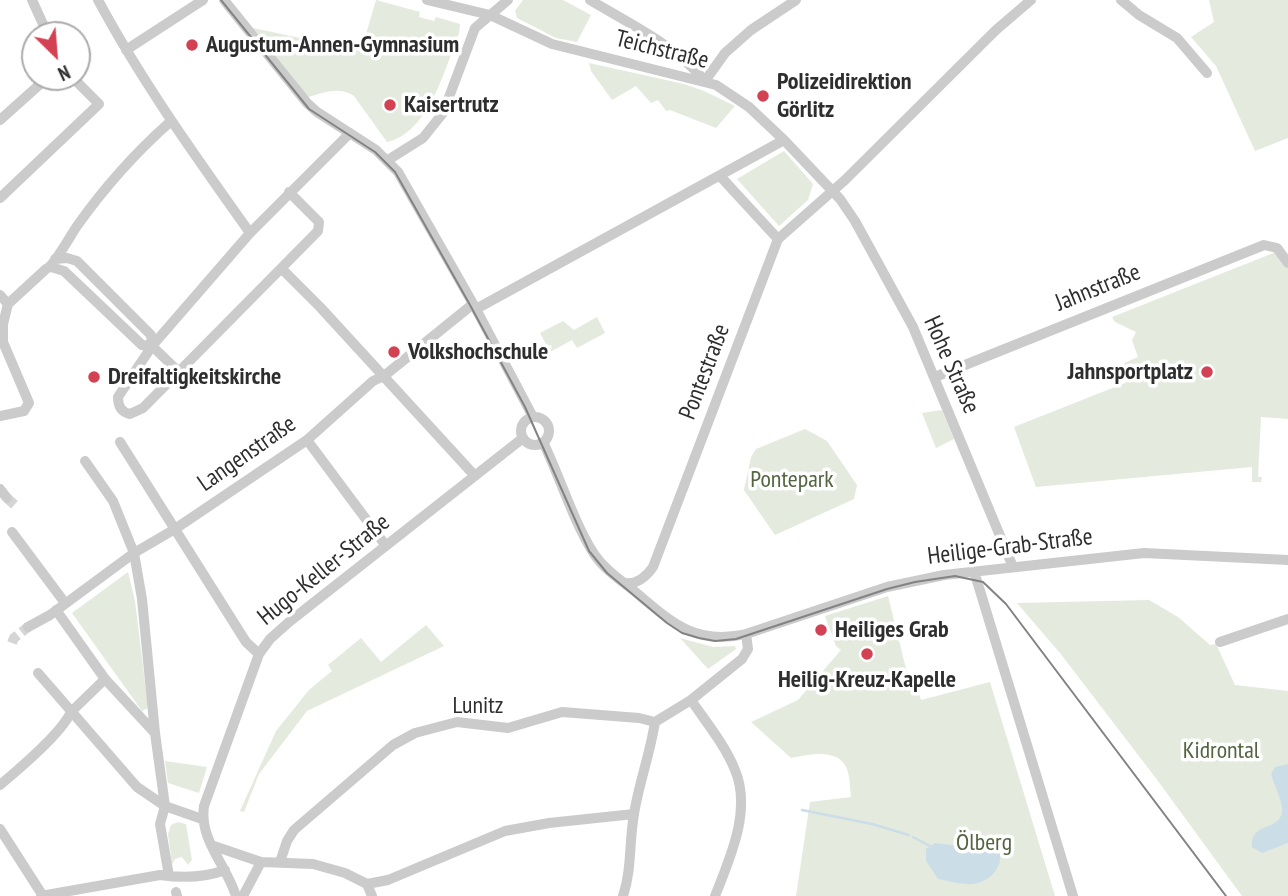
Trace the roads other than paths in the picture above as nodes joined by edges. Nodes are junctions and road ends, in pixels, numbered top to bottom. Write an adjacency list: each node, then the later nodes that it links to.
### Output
1 (32, 0): 12 (street)
2 (99, 0): 13 (street)
3 (203, 0): 13 (street)
4 (224, 0): 20 (street)
5 (427, 0): 11 (street, Teichstraße)
6 (508, 0): 11 (street)
7 (590, 0): 15 (street)
8 (796, 0): 15 (street)
9 (1031, 0): 24 (street, Pontestraße)
10 (1121, 0): 14 (street)
11 (490, 15): 15 (street, Teichstraße); 22 (street)
12 (42, 21)
13 (126, 50): 19 (street)
14 (1207, 73)
15 (705, 81): 21 (street, Teichstraße)
16 (32, 91): 18 (street)
17 (86, 91): 26 (street)
18 (0, 120)
19 (170, 122): 27 (street); 29 (street)
20 (350, 133): 22 (street); 25 (street)
21 (784, 140): 23 (street, Langenstraße); 24 (street, Teichstraße)
22 (388, 160): 34 (street)
23 (720, 176): 28 (street); 34 (street, Langenstraße)
24 (833, 190): 28 (street, Pontestraße); 38 (street, Hohe Straße)
25 (289, 192): 27 (street); 31 (street)
26 (0, 198)
27 (250, 233): 35 (street)
28 (778, 239): 56 (street, Pontestraße)
29 (53, 263): 33 (street); 35 (street); 35 (street)
30 (1288, 263): 38 (street, Jahnstraße)
31 (282, 270): 36 (street); 37 (street)
32 (0, 295): 33 (street)
33 (8, 304): 39 (street)
34 (475, 306): 37 (street, Langenstraße); 40 (street)
35 (152, 346): 36 (street); 36 (street)
36 (180, 373)
37 (384, 376): 42 (street, Langenstraße); 46 (street)
38 (935, 377): 54 (street, Hohe Straße)
39 (0, 416)
40 (533, 417): 41 (street); 43 (street)
41 (523, 438): 43 (street); 46 (street, Hugo-Keller-Straße)
42 (307, 440): 49 (street, Langenstraße); 51 (street)
43 (543, 442): 56 (street, Heilige-Grab-Straße)
44 (120, 443): 49 (street)
45 (85, 461): 52 (street)
46 (475, 476): 51 (street, Hugo-Keller-Straße)
47 (0, 489): 48 (street)
48 (7, 498)
49 (175, 529): 52 (street, Langenstraße); 62 (street)
50 (12, 532): 57 (street)
51 (386, 546): 62 (street, Hugo-Keller-Straße)
52 (134, 553): 57 (street, Langenstraße); 68 (street)
53 (1288, 560): 54 (street, Heilige-Grab-Straße)
54 (1013, 567): 55 (street, Heilige-Grab-Straße)
55 (974, 571): 60 (street, Heilige-Grab-Straße); 86 (street)
56 (624, 583): 60 (street, Heilige-Grab-Straße)
57 (60, 606): 59 (street, Langenstraße); 64 (street)
58 (1288, 619): 61 (street)
59 (31, 628)
60 (746, 634): 65 (street)
61 (1220, 642)
62 (259, 654): 72 (street, Hugo-Keller-Straße)
63 (38, 673): 66 (street)
64 (104, 679): 66 (street); 68 (street)
65 (691, 701): 67 (street); 85 (street)
66 (71, 712): 69 (street); 70 (street)
67 (655, 722): 71 (street); 76 (street, Lunitz)
68 (155, 733): 70 (street)
69 (0, 785)
70 (165, 806): 72 (street); 78 (street)
71 (634, 814): 79 (street); 84 (street)
72 (202, 819): 74 (street)
73 (0, 829): 80 (street)
74 (211, 845): 75 (street); 77 (street)
75 (261, 862): 76 (street); 82 (street)
76 (280, 862): 79 (street)
77 (225, 870): 78 (street); 81 (street)
78 (173, 884): 80 (street)
79 (367, 884): 83 (street)
80 (43, 896)
81 (236, 896)
82 (243, 896)
83 (372, 896)
84 (623, 896)
85 (715, 896)
86 (1073, 896)

